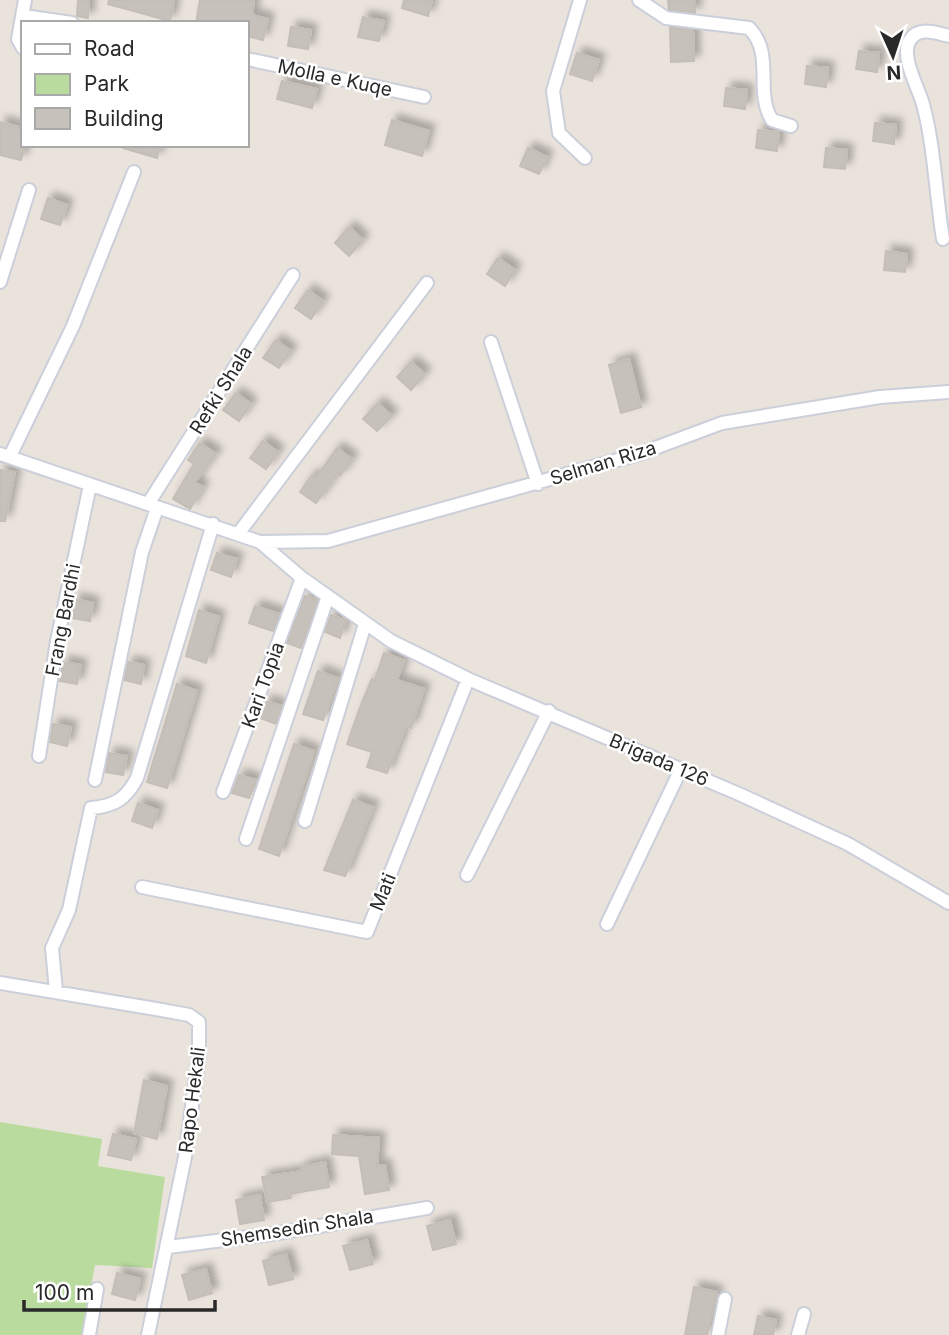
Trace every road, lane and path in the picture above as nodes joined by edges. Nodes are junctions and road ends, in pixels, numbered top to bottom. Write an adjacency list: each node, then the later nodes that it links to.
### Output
1 (25, 0): 4 (street)
2 (580, 0): 13 (street)
3 (639, 0): 12 (street)
4 (24, 16): 5 (street); 6 (street)
5 (23, 21)
6 (58, 21)
7 (21, 28): 9 (street)
8 (949, 36): 16 (street)
9 (21, 44)
10 (248, 59): 11 (street, Molla e Kuqe)
11 (424, 97)
12 (791, 126)
13 (585, 158)
14 (134, 172): 22 (street)
15 (29, 190): 18 (street)
16 (943, 239)
17 (293, 275): 25 (street, Refki Shala)
18 (0, 282)
19 (427, 283): 27 (street)
20 (491, 342): 23 (street)
21 (949, 392): 23 (street, Selman Riza)
22 (5, 455): 24 (street)
23 (538, 484): 28 (street, Selman Riza)
24 (90, 485): 25 (street); 34 (street, Frang Bardhi)
25 (153, 506): 26 (street); 36 (street, Refki Shala)
26 (213, 524): 27 (street); 45 (street)
27 (237, 534): 28 (street)
28 (260, 542): 29 (street, Brigada 126)
29 (302, 578): 30 (street, Brigada 126); 37 (street, Kari Topia)
30 (328, 596): 31 (street, Brigada 126); 39 (street)
31 (365, 624): 32 (street, Brigada 126); 38 (street)
32 (468, 679): 33 (street, Brigada 126); 41 (street, Mati)
33 (549, 711): 35 (street, Brigada 126); 40 (street)
34 (39, 756)
35 (681, 769): 42 (street, Brigada 126); 43 (street)
36 (95, 779)
37 (223, 792)
38 (305, 821)
39 (246, 839)
40 (467, 875)
41 (142, 887)
42 (949, 902)
43 (607, 924)
44 (0, 983): 45 (street, Rapo Hekali)
45 (57, 991): 47 (street, Rapo Hekali)
46 (427, 1208): 47 (street, Shemsedin Shala)
47 (167, 1247): 52 (street, Rapo Hekali)
48 (97, 1289): 51 (street)
49 (725, 1299): 53 (street)
50 (804, 1314): 54 (street)
51 (89, 1335)
52 (148, 1335)
53 (718, 1335)
54 (798, 1335)

